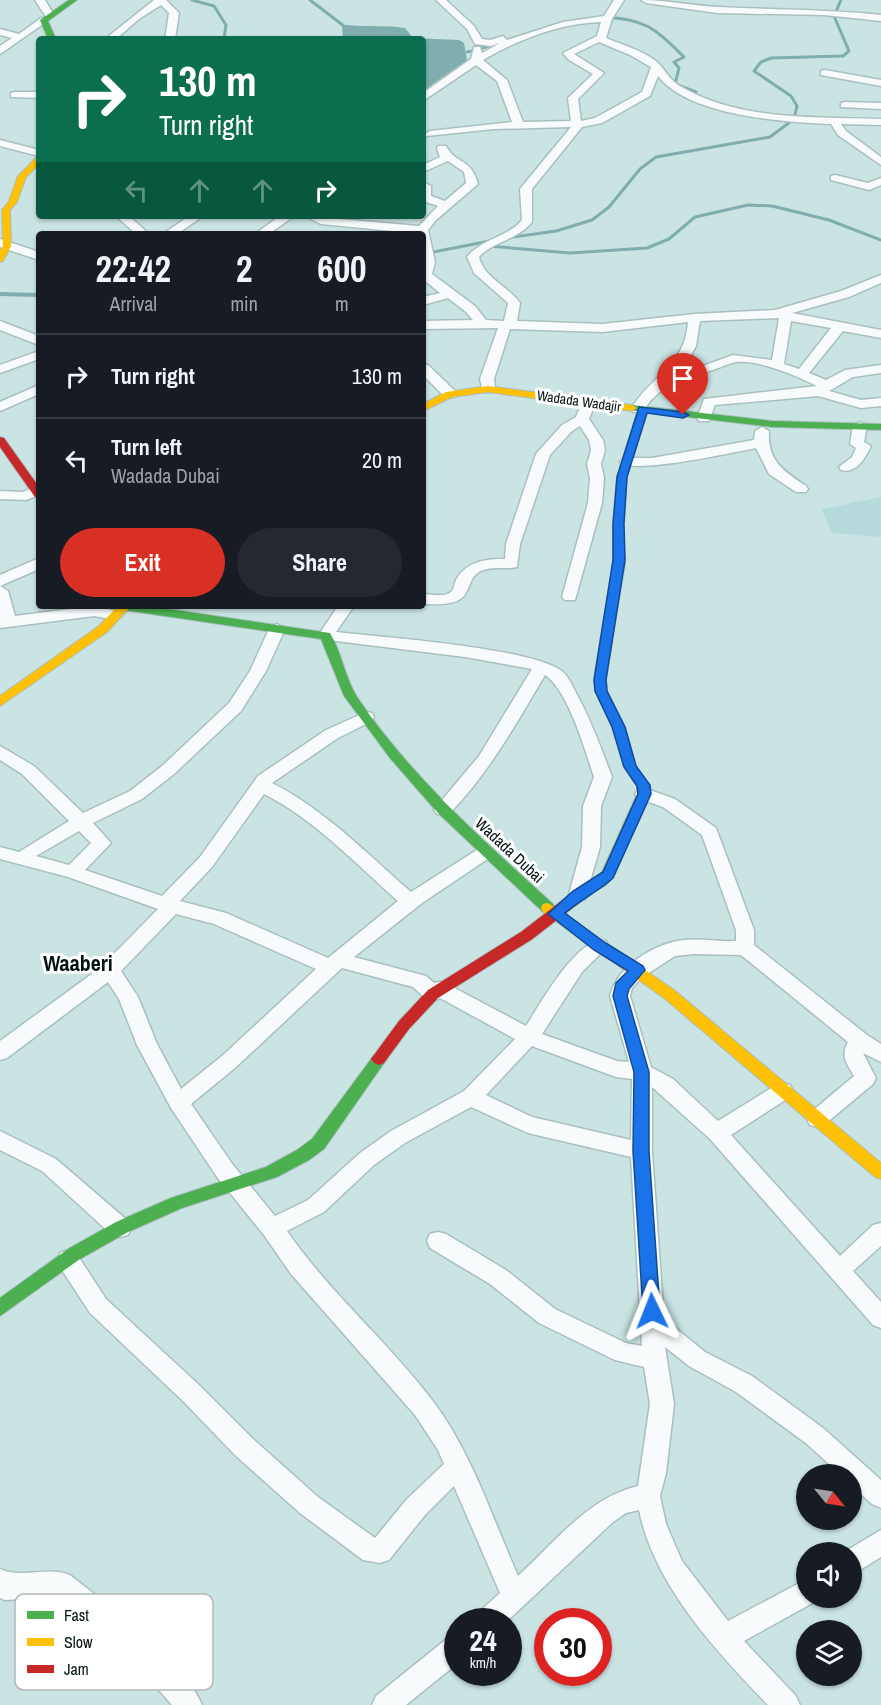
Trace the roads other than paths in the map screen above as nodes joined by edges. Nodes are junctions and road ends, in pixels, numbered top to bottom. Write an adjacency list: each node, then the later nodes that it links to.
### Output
1 (40, 0): 7 (street)
2 (74, 0): 7 (street)
3 (160, 0): 12 (street); 13 (street)
4 (441, 0): 16 (street)
5 (619, 0): 8 (street)
6 (646, 0): 9 (street)
7 (46, 17): 11 (street); 14 (street)
8 (608, 18): 15 (street); 16 (street); 18 (street)
9 (881, 18)
10 (0, 32): 14 (street)
11 (51, 36)
12 (114, 36)
13 (170, 36)
14 (21, 37): 17 (street)
15 (599, 39): 19 (street); 30 (street)
16 (478, 42): 18 (street)
17 (0, 51)
18 (476, 60): 24 (street); 29 (street)
19 (656, 67): 27 (street); 30 (street)
20 (825, 73): 21 (street)
21 (881, 83)
22 (15, 95): 23 (street)
23 (36, 95)
24 (426, 96)
25 (845, 105): 26 (street)
26 (877, 105): 28 (street)
27 (834, 121): 28 (street); 34 (street)
28 (878, 122)
29 (518, 124): 30 (street); 33 (street)
30 (577, 124): 62 (street)
31 (0, 143): 32 (street)
32 (36, 152)
33 (446, 155): 36 (street); 40 (street)
34 (881, 162)
35 (36, 163): 50 (street)
36 (426, 168)
37 (835, 178): 38 (street)
38 (881, 181)
39 (426, 198): 40 (street)
40 (447, 205): 45 (street)
41 (126, 219): 46 (street)
42 (192, 219): 47 (street)
43 (284, 219): 48 (street)
44 (318, 219): 45 (street)
45 (422, 230)
46 (140, 231)
47 (174, 231)
48 (266, 231)
49 (426, 248): 53 (street)
50 (2, 249): 51 (street)
51 (36, 255)
52 (426, 275): 55 (street)
53 (426, 275)
54 (881, 279): 57 (street)
55 (449, 294): 56 (street); 59 (street)
56 (426, 300)
57 (780, 315): 58 (street); 63 (street); 67 (street)
58 (694, 318): 62 (street); 70 (street)
59 (482, 324): 61 (street); 62 (street)
60 (0, 325): 65 (street)
61 (426, 325)
62 (507, 325): 73 (street)
63 (839, 327): 64 (street); 72 (street)
64 (881, 333)
65 (36, 340)
66 (36, 356): 68 (street)
67 (777, 366): 70 (street); 72 (street)
68 (0, 369)
69 (881, 369): 74 (street)
70 (675, 370): 81 (street)
71 (426, 371): 76 (street)
72 (801, 373): 74 (street)
73 (488, 389): 76 (street, Wadada Wadajir); 77 (street, Wadada Wadajir)
74 (822, 389): 78 (street); 82 (street)
75 (36, 390): 80 (street)
76 (450, 394): 79 (street, Wadada Wadajir)
77 (589, 402): 81 (street, Wadada Wadajir); 83 (street)
78 (875, 402): 85 (street)
79 (426, 405)
80 (0, 407)
81 (640, 409): 82 (street, Wadada Wadajir); 88 (street)
82 (704, 418): 84 (street, Wadada Wadajir)
83 (582, 419): 94 (street); 100 (street)
84 (763, 423): 85 (street, Wadada Wadajir); 87 (street)
85 (870, 427): 89 (street)
86 (0, 440): 90 (street)
87 (761, 443): 88 (street); 91 (street)
88 (627, 462): 95 (street)
89 (846, 467)
90 (36, 489)
91 (801, 489)
92 (36, 493): 93 (street)
93 (0, 495)
94 (591, 521): 95 (street); 99 (street)
95 (618, 524): 113 (street)
96 (36, 564): 97 (street)
97 (0, 581)
98 (0, 591): 105 (street)
99 (570, 597)
100 (426, 599)
101 (108, 609): 105 (street)
102 (121, 609): 109 (street)
103 (129, 609): 106 (street)
104 (344, 609): 107 (street)
105 (5, 623)
106 (277, 629): 107 (street); 115 (street)
107 (326, 636): 108 (street); 110 (street, Wadada Dubai)
108 (542, 666): 114 (street); 120 (street)
109 (0, 702)
110 (366, 717): 112 (street); 114 (street, Wadada Dubai)
111 (0, 752): 115 (street)
112 (261, 785): 121 (street); 122 (street)
113 (644, 794): 120 (street); 125 (street)
114 (443, 810): 116 (street, Wadada Dubai)
115 (80, 822): 118 (street); 119 (street)
116 (486, 852): 121 (street); 123 (street, Wadada Dubai)
117 (0, 853): 118 (street)
118 (23, 859): 119 (street)
119 (72, 872): 122 (street)
120 (578, 894): 123 (street)
121 (410, 901): 126 (street)
122 (169, 905): 126 (street); 128 (street)
123 (555, 914): 124 (street, Wadada Dubai); 129 (street)
124 (599, 946): 127 (street, Wadada Dubai); 130 (street)
125 (745, 948): 127 (street); 131 (street)
126 (335, 964): 129 (street); 137 (street)
127 (638, 970): 134 (street); 135 (street, Wadada Dubai)
128 (107, 973): 132 (street); 137 (street)
129 (437, 991): 130 (street); 143 (street)
130 (529, 1037): 134 (street); 136 (street)
131 (860, 1041): 133 (street); 138 (street)
132 (0, 1052)
133 (881, 1054)
134 (642, 1072): 139 (street); 141 (street)
135 (783, 1091): 138 (street, Wadada Dubai); 139 (street)
136 (471, 1097): 141 (street); 145 (street)
137 (178, 1102): 143 (street)
138 (817, 1119): 142 (street, Wadada Dubai)
139 (717, 1133): 149 (street)
140 (0, 1140): 144 (street)
141 (641, 1151): 152 (street)
142 (881, 1172)
143 (238, 1186): 144 (street); 145 (street)
144 (120, 1228): 148 (street)
145 (272, 1228): 154 (street)
146 (881, 1232): 149 (street)
147 (438, 1241): 153 (street)
148 (68, 1260): 150 (street); 154 (street)
149 (839, 1270): 151 (street)
150 (0, 1308)
151 (881, 1318)
152 (653, 1330): 153 (street); 156 (street)
153 (654, 1358): 155 (street)
154 (458, 1468): 161 (street)
155 (648, 1496): 161 (street); 164 (street)
156 (881, 1496)
157 (881, 1542): 158 (street)
158 (862, 1555)
159 (2, 1587): 160 (street)
160 (74, 1594)
161 (514, 1596): 163 (street)
162 (796, 1598): 164 (street)
163 (502, 1608)
164 (726, 1636): 169 (street)
165 (444, 1659): 167 (street)
166 (176, 1690): 168 (street)
167 (397, 1702)
168 (189, 1705)
169 (787, 1705)

